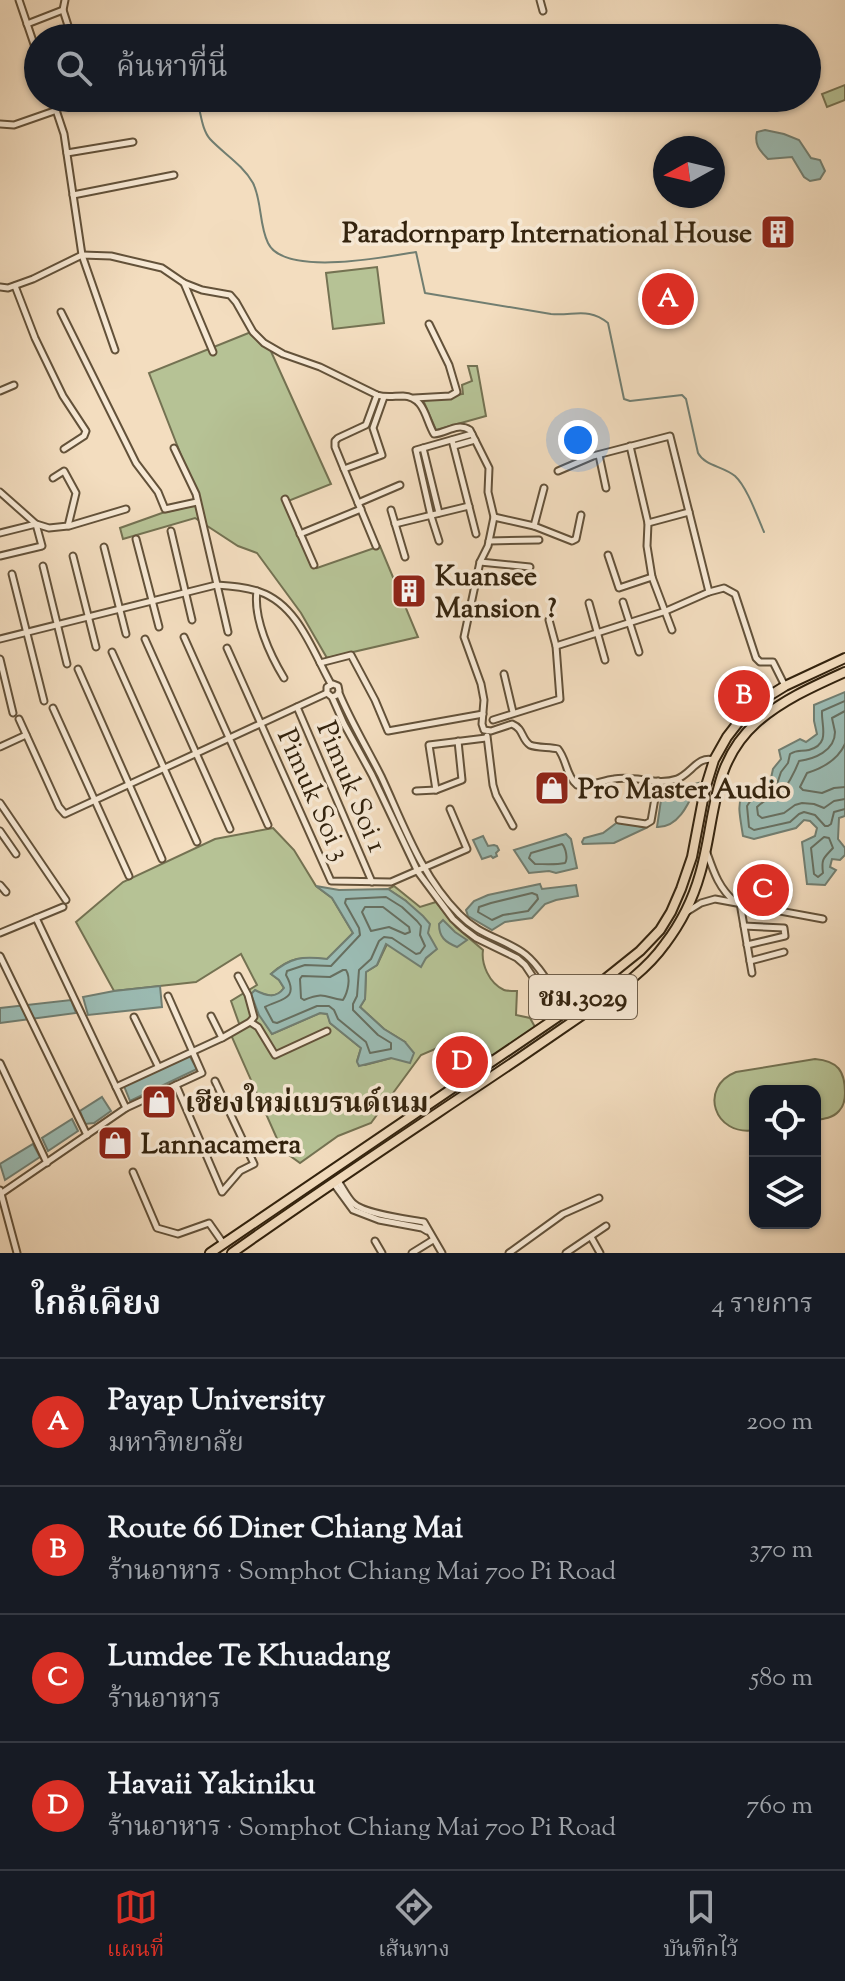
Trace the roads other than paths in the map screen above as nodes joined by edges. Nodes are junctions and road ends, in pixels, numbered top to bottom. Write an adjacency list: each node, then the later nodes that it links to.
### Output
1 (19, 0): 6 (street)
2 (65, 0): 4 (street)
3 (540, 0): 5 (street)
4 (63, 10): 6 (street); 7 (street)
5 (543, 11)
6 (27, 24)
7 (68, 24)
8 (51, 112): 10 (street)
9 (58, 112): 12 (street)
10 (0, 124)
11 (133, 142): 12 (street)
12 (67, 153): 14 (street)
13 (174, 175): 14 (street)
14 (73, 195): 15 (street)
15 (82, 255): 16 (street); 17 (street); 21 (street)
16 (184, 283): 22 (street); 25 (street)
17 (15, 286): 18 (street); 32 (street)
18 (0, 287)
19 (61, 312): 43 (street)
20 (429, 324): 27 (street)
21 (115, 350)
22 (213, 352)
23 (14, 385): 24 (street)
24 (0, 391)
25 (377, 395): 26 (street); 35 (street)
26 (384, 397): 27 (street); 35 (street)
27 (412, 398): 28 (street)
28 (474, 437): 29 (street); 52 (street)
29 (453, 443): 33 (street); 45 (street)
30 (630, 446): 34 (street); 48 (street); 53 (street)
31 (174, 448): 43 (street)
32 (64, 449)
33 (420, 449): 49 (street); 51 (street)
34 (599, 455): 36 (street); 40 (street)
35 (344, 469): 44 (street)
36 (558, 471)
37 (53, 478): 56 (street)
38 (400, 485): 44 (street)
39 (544, 488): 57 (street)
40 (606, 488)
41 (0, 492): 54 (street)
42 (285, 499): 60 (street)
43 (197, 502): 78 (street)
44 (360, 506): 60 (street); 66 (street)
45 (469, 506): 49 (street); 61 (street)
46 (126, 509): 56 (street)
47 (391, 510): 55 (street)
48 (689, 512): 53 (street); 80 (street)
49 (440, 513): 51 (street)
50 (581, 515): 57 (street)
51 (431, 516): 55 (street); 64 (street)
52 (494, 517): 57 (street); 65 (street)
53 (648, 523): 77 (street)
54 (36, 524): 56 (street); 59 (street); 69 (street)
55 (395, 524): 71 (street)
56 (68, 526)
57 (534, 526)
58 (171, 531): 81 (street)
59 (0, 533)
60 (300, 534): 73 (street)
61 (476, 534)
62 (136, 539): 82 (street)
63 (539, 540): 65 (street)
64 (439, 541)
65 (489, 541): 72 (street)
66 (376, 546)
67 (104, 547): 85 (street)
68 (608, 555): 77 (street)
69 (0, 556)
70 (73, 556): 87 (street)
71 (405, 557)
72 (480, 562): 75 (street); 123 (street)
73 (314, 565)
74 (43, 566): 91 (street)
75 (530, 567)
76 (12, 574): 94 (street)
77 (652, 577): 86 (street)
78 (216, 585): 79 (street); 81 (street); 95 (street)
79 (257, 591): 109 (street); 114 (street)
80 (709, 592): 86 (street); 116 (street)
81 (185, 593): 82 (street); 88 (street)
82 (152, 601): 85 (street); 92 (street)
83 (623, 602): 90 (street)
84 (589, 603): 97 (street)
85 (120, 609): 87 (street); 96 (street)
86 (666, 611): 90 (street); 93 (street)
87 (88, 617): 91 (street); 102 (street)
88 (192, 620)
89 (549, 620): 101 (street)
90 (630, 622): 97 (street); 105 (street)
91 (57, 625): 94 (street); 110 (street)
92 (159, 627)
93 (672, 630)
94 (26, 632): 99 (street); 118 (street)
95 (228, 632)
96 (126, 634)
97 (597, 634): 101 (street); 108 (street)
98 (184, 637): 129 (street)
99 (0, 639)
100 (145, 639): 133 (street)
101 (556, 646): 121 (street)
102 (96, 647)
103 (227, 648): 126 (street, Pimuk Soi 3)
104 (112, 652): 136 (street)
105 (639, 652)
106 (845, 658): 116 (main road, ชม.3029)
107 (0, 659): 122 (street)
108 (605, 660)
109 (320, 663): 115 (street); 123 (street)
110 (67, 664)
111 (78, 669): 138 (street)
112 (845, 672): 151 (main road, ชม.3029)
113 (504, 674): 121 (street)
114 (284, 678)
115 (331, 684): 117 (street); 117 (street)
116 (785, 686): 135 (main road, ชม.3029)
117 (333, 694): 119 (street); 132 (street); 134 (street)
118 (44, 701)
119 (297, 707): 126 (street); 156 (street, Pimuk Soi 1)
120 (53, 708): 141 (street)
121 (513, 712): 125 (street)
122 (13, 713)
123 (483, 714): 127 (street)
124 (19, 719): 128 (street)
125 (493, 720)
126 (262, 723): 129 (street); 156 (street, Pimuk Soi 3)
127 (487, 734): 130 (street); 137 (street); 147 (street)
128 (26, 735): 131 (street); 141 (street)
129 (230, 739): 133 (street); 146 (street)
130 (458, 741): 139 (street); 139 (street)
131 (0, 747)
132 (367, 750): 134 (street); 143 (street)
133 (197, 754): 136 (street); 148 (street)
134 (360, 754): 143 (street)
135 (714, 760): 137 (street); 172 (main road, ชม.3029)
136 (165, 769): 138 (street); 150 (street)
137 (658, 781): 145 (street)
138 (130, 784): 141 (street); 153 (street)
139 (436, 790): 140 (street)
140 (416, 791)
141 (95, 800): 155 (street)
142 (0, 803): 161 (street)
143 (392, 809): 154 (street)
144 (450, 809): 154 (street)
145 (619, 820)
146 (268, 825)
147 (513, 826)
148 (230, 829)
149 (0, 831): 152 (street)
150 (197, 842)
151 (706, 849): 159 (street); 160 (main road, ชม.3029)
152 (16, 854)
153 (162, 859)
154 (421, 870): 156 (street); 172 (street)
155 (129, 876)
156 (372, 882)
157 (0, 885): 158 (street)
158 (6, 892)
159 (738, 903): 160 (street); 162 (street); 163 (street)
160 (684, 914): 188 (main road, ชม.3029)
161 (36, 918): 164 (street); 183 (street)
162 (823, 919)
163 (744, 926): 165 (street); 165 (street)
164 (0, 933)
165 (747, 945): 168 (street)
166 (784, 952): 168 (street)
167 (0, 956): 185 (street)
168 (750, 961): 169 (street)
169 (752, 973)
170 (238, 976): 175 (street)
171 (168, 996): 178 (street)
172 (563, 1013): 195 (main road, ชม.3029)
173 (211, 1016): 177 (street)
174 (134, 1017): 180 (street)
175 (250, 1022): 176 (street); 177 (street)
176 (327, 1031)
177 (222, 1038): 178 (street)
178 (191, 1051): 180 (street); 182 (street)
179 (0, 1063): 186 (street)
180 (158, 1066): 183 (street)
181 (215, 1081): 182 (street)
182 (176, 1085): 184 (street)
183 (116, 1087): 184 (street)
184 (126, 1108): 185 (street)
185 (87, 1135): 186 (street)
186 (47, 1163): 189 (street)
187 (133, 1172): 195 (street)
188 (336, 1182): 193 (street); 198 (main road, ชม.3029)
189 (1, 1192): 196 (street)
190 (599, 1198): 202 (street)
191 (606, 1226): 192 (street)
192 (590, 1236): 203 (street); 204 (street)
193 (433, 1240): 200 (street); 201 (street)
194 (375, 1241): 199 (street)
195 (223, 1243): 197 (main road, ชม.3029)
196 (17, 1253)
197 (210, 1253)
198 (232, 1253)
199 (382, 1253)
200 (412, 1253)
201 (442, 1253)
202 (509, 1253)
203 (566, 1253)
204 (600, 1253)

